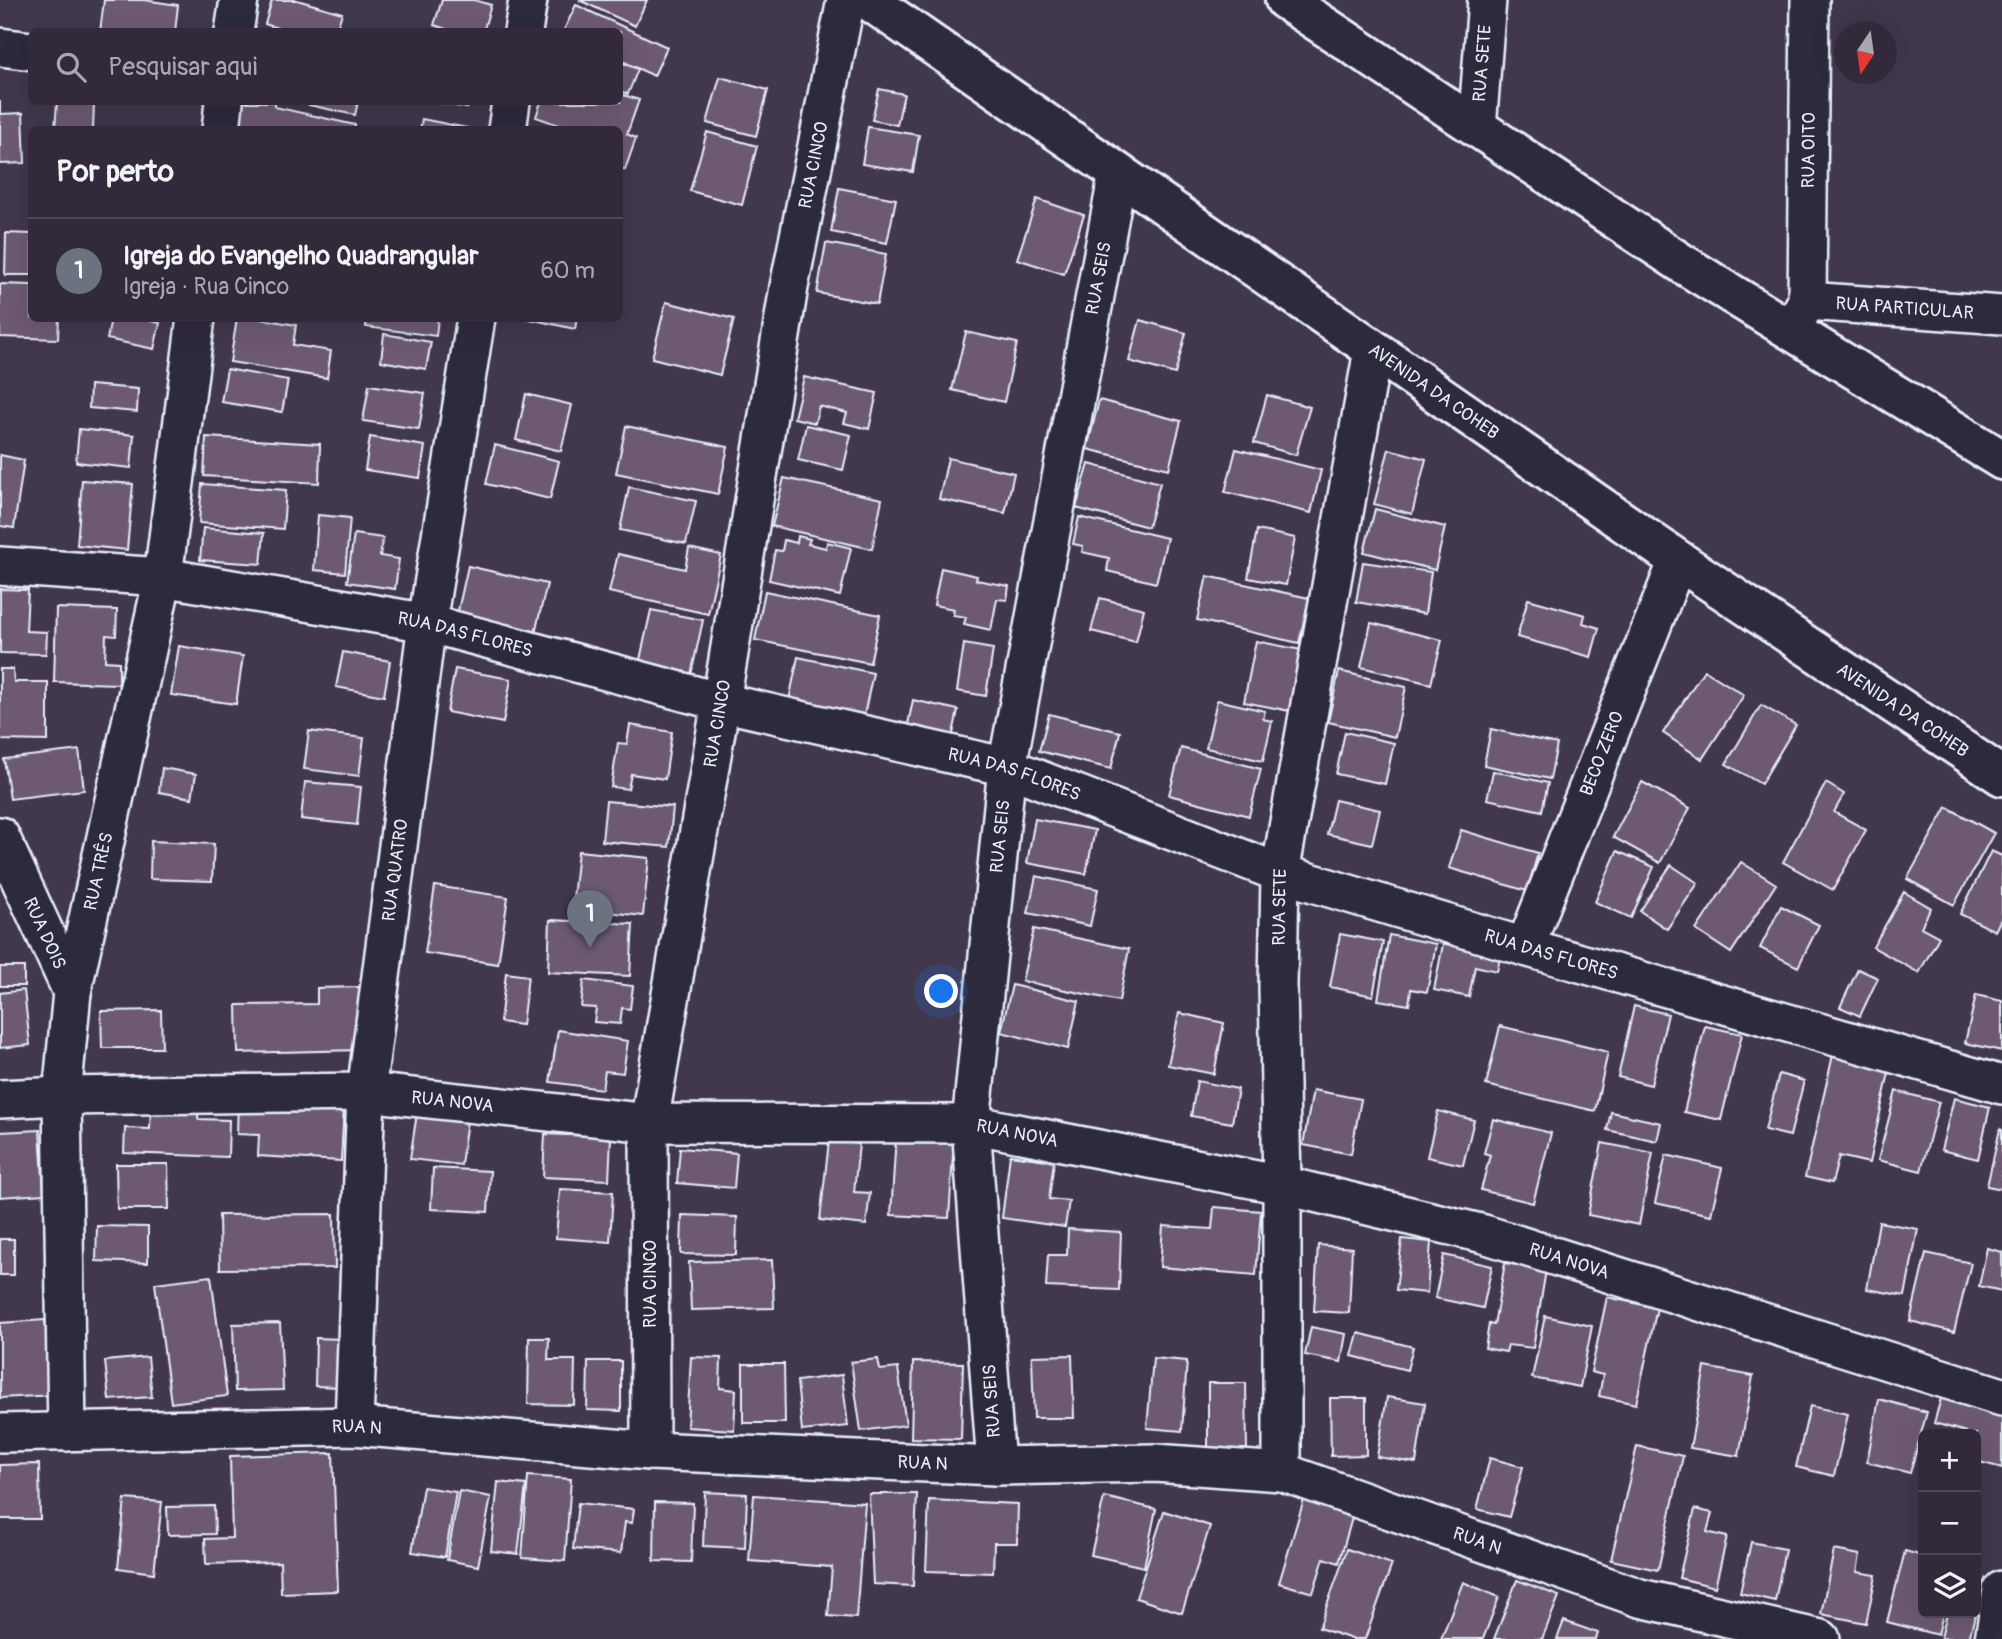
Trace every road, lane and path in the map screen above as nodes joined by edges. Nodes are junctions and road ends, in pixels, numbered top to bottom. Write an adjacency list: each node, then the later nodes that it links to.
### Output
1 (239, 0): 8 (street)
2 (528, 0): 9 (street)
3 (846, 0): 28 (street, RUA CINCO)
4 (868, 0): 17 (main road, AVENIDA DA COHEB)
5 (1285, 0): 16 (main road)
6 (1487, 0): 16 (street, RUA SETE)
7 (1810, 0): 19 (street, RUA OITO)
8 (235, 28)
9 (524, 28)
10 (0, 47): 11 (street)
11 (28, 50)
12 (224, 105): 14 (street)
13 (511, 105): 15 (street)
14 (221, 126)
15 (508, 126)
16 (1477, 128): 19 (main road)
17 (1118, 173): 22 (main road, AVENIDA DA COHEB); 29 (street, RUA SEIS)
18 (2002, 315): 19 (street, RUA PARTICULAR)
19 (1799, 316): 23 (main road)
20 (195, 322): 26 (street, RUA TRÊS)
21 (475, 322): 27 (street, RUA QUATRO)
22 (1373, 350): 24 (main road, AVENIDA DA COHEB); 32 (street, RUA SETE)
23 (2002, 460)
24 (1678, 560): 30 (main road, AVENIDA DA COHEB); 33 (street, BECO ZERO)
25 (0, 566): 26 (street, RUA DAS FLORES)
26 (163, 577): 27 (street, RUA DAS FLORES); 34 (street, RUA TRÊS)
27 (427, 623): 28 (street, RUA DAS FLORES); 36 (street, RUA QUATRO)
28 (722, 702): 29 (street, RUA DAS FLORES); 39 (street, RUA CINCO)
29 (1007, 767): 32 (street, RUA DAS FLORES); 40 (street, RUA SEIS)
30 (2002, 776)
31 (0, 836): 34 (street, RUA DOIS)
32 (1280, 873): 33 (street, RUA DAS FLORES); 41 (street, RUA SETE)
33 (1525, 947): 35 (street, RUA DAS FLORES)
34 (72, 992): 37 (street, RUA TRÊS)
35 (2002, 1085)
36 (366, 1092): 37 (street, RUA NOVA); 39 (street, RUA NOVA); 43 (street, RUA QUATRO)
37 (62, 1096): 38 (street, RUA NOVA); 44 (street, RUA TRÊS)
38 (0, 1099)
39 (649, 1124): 40 (street, RUA NOVA); 46 (street, RUA CINCO)
40 (971, 1124): 41 (street, RUA NOVA); 47 (street, RUA SEIS)
41 (1282, 1185): 42 (street, RUA NOVA); 48 (street, RUA SETE)
42 (2002, 1397)
43 (354, 1426): 44 (street, RUA N); 46 (street, RUA N)
44 (67, 1432): 45 (street, RUA N)
45 (0, 1433)
46 (650, 1451): 47 (street, RUA N)
47 (996, 1466): 48 (street, RUA N)
48 (1282, 1472): 50 (street, RUA N)
49 (2002, 1590): 51 (street)
50 (1821, 1639)
51 (1994, 1639)

